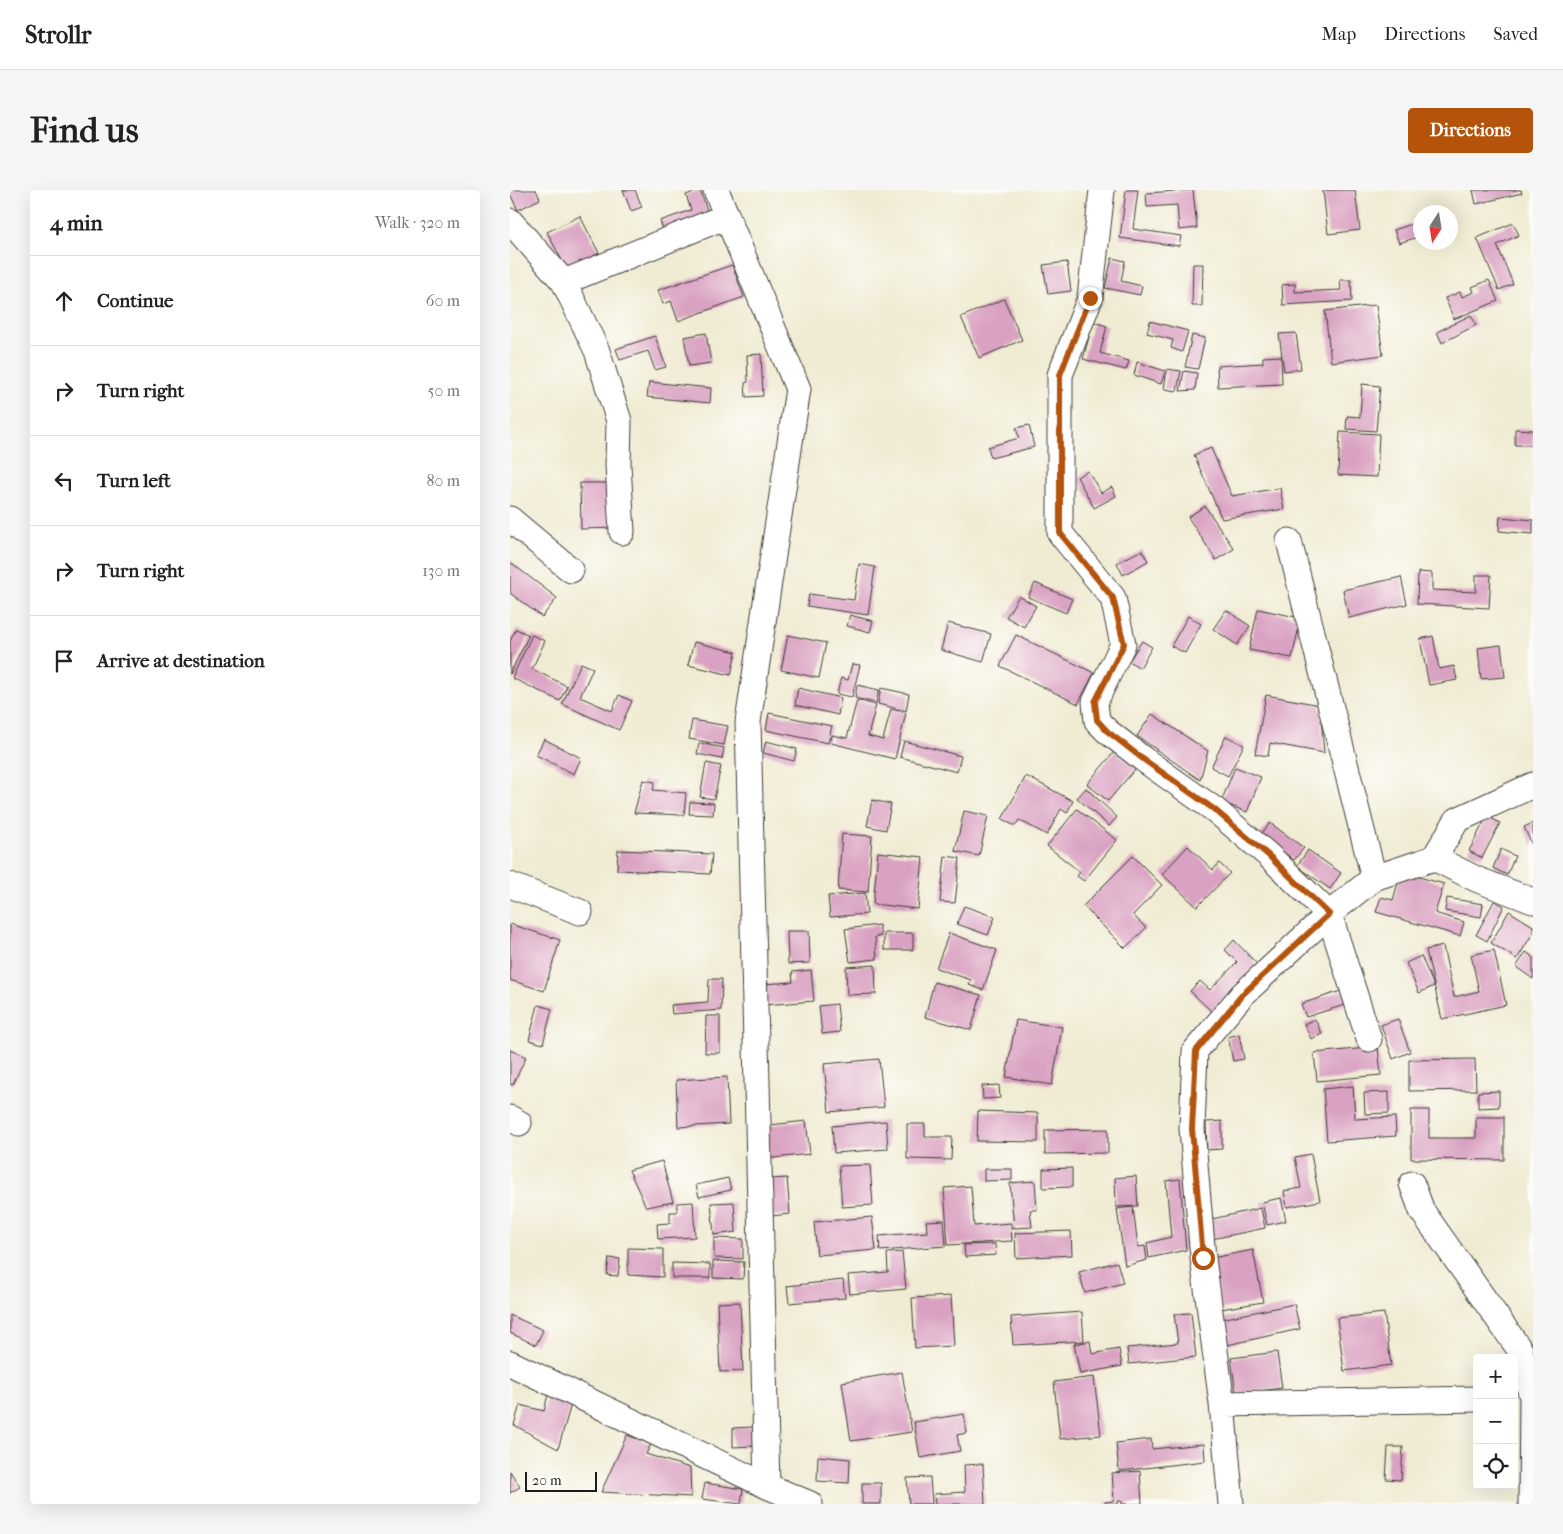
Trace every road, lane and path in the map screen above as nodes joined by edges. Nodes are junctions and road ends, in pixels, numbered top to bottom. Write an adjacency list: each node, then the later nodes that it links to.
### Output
1 (716, 190): 3 (street)
2 (1102, 190): 16 (street)
3 (727, 216): 5 (street); 23 (street)
4 (510, 221): 5 (street)
5 (564, 282): 7 (street)
6 (510, 519): 9 (street)
7 (622, 532)
8 (1289, 541): 12 (street)
9 (571, 570)
10 (1533, 785): 11 (street)
11 (1434, 858): 12 (street); 14 (street)
12 (1374, 878): 16 (street)
13 (510, 885): 15 (street)
14 (1533, 901)
15 (580, 912)
16 (1329, 914): 17 (street); 22 (street)
17 (1369, 1039)
18 (1412, 1184): 20 (street)
19 (510, 1363): 23 (street)
20 (1523, 1398): 26 (street)
21 (1473, 1399): 22 (street)
22 (1222, 1404): 25 (street)
23 (767, 1486): 24 (street)
24 (810, 1504)
25 (1231, 1504)
26 (1531, 1504)

